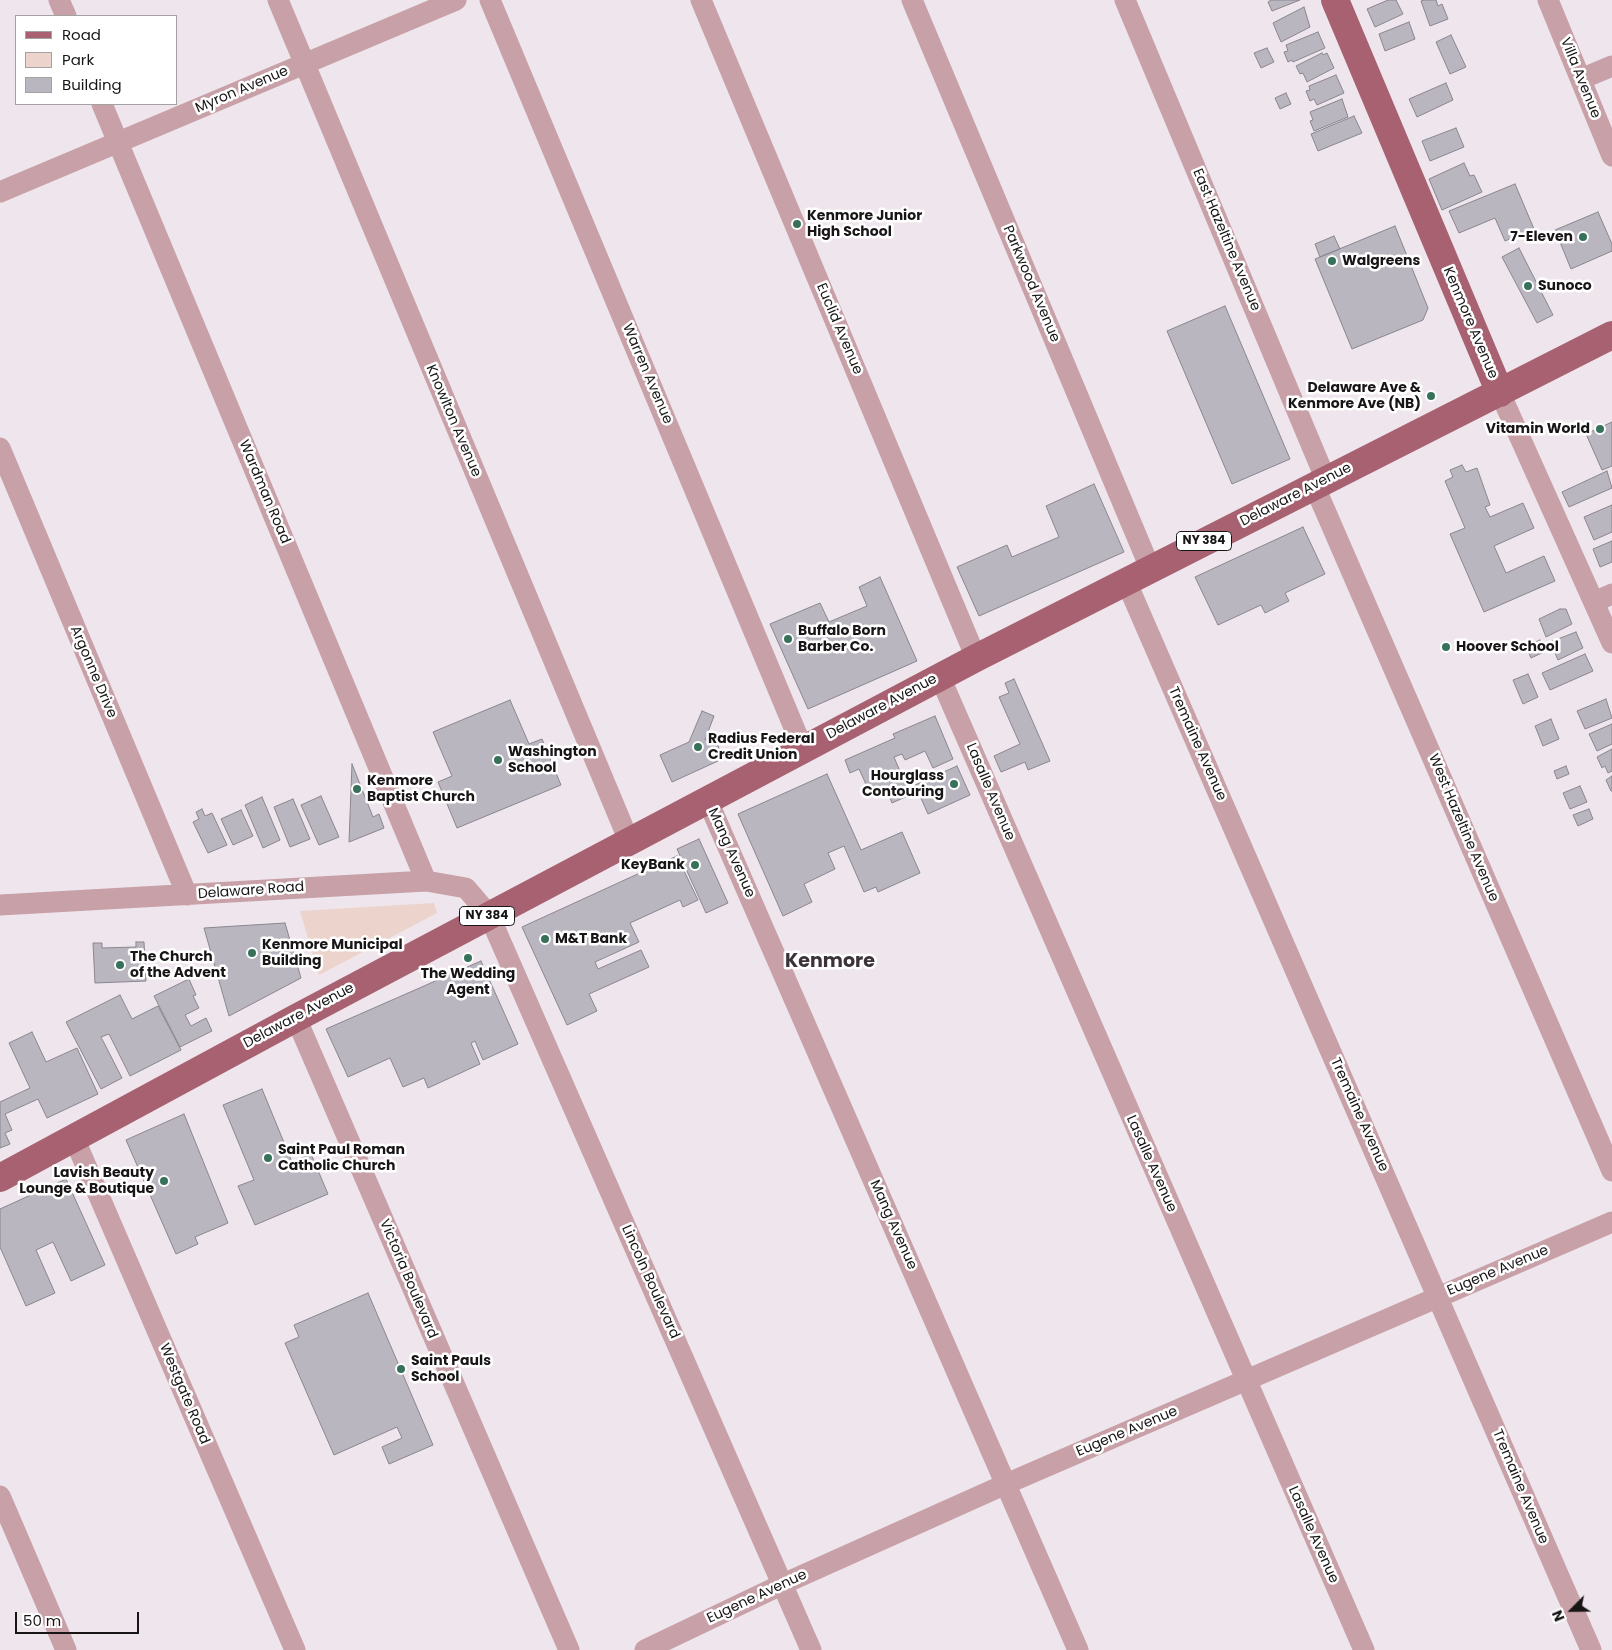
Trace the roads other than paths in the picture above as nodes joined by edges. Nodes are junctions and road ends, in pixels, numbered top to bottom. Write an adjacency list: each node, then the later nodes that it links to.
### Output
1 (59, 0): 10 (street)
2 (278, 0): 11 (street, Knowlton Avenue)
3 (456, 0): 11 (street, Myron Avenue)
4 (490, 0): 28 (street, Warren Avenue)
5 (701, 0): 26 (street, Euclid Avenue)
6 (912, 0): 22 (street, Parkwood Avenue)
7 (1125, 0): 21 (street, East Hazeltine Avenue)
8 (1335, 0): 19 (main road, Kenmore Avenue)
9 (1548, 0): 13 (street, Villa Avenue)
10 (66, 15)
11 (305, 64): 15 (street, Myron Avenue); 30 (street, Knowlton Avenue)
12 (1612, 66): 13 (street)
13 (1581, 79): 16 (street, Villa Avenue)
14 (102, 105): 15 (street, Wardman Road)
15 (118, 142): 17 (street, Myron Avenue); 31 (street, Wardman Road)
16 (1612, 156)
17 (0, 192)
18 (1612, 335): 19 (main road, Delaware Avenue / NY 384)
19 (1500, 392): 21 (main road, Delaware Avenue / NY 384); 24 (street, Kenmore Avenue)
20 (0, 448): 32 (street, Argonne Drive)
21 (1320, 483): 22 (main road, Delaware Avenue / NY 384); 37 (street, West Hazeltine Avenue)
22 (1150, 568): 23 (main road, Delaware Avenue / NY 384)
23 (1126, 581): 26 (main road, Delaware Avenue / NY 384); 40 (street, Tremaine Avenue)
24 (1603, 598): 25 (street, Kenmore Avenue)
25 (1612, 643)
26 (976, 658): 27 (main road, Delaware Avenue / NY 384)
27 (940, 677): 28 (main road, Delaware Avenue / NY 384); 41 (street, Lasalle Avenue)
28 (803, 749): 29 (main road, Delaware Avenue / NY 384)
29 (707, 799): 30 (main road, Delaware Avenue / NY 384); 42 (street, Mang Avenue)
30 (629, 841): 34 (main road, Delaware Avenue / NY 384)
31 (426, 881): 32 (street, Delaware Road); 34 (street, Delaware Road)
32 (187, 895): 33 (street, Delaware Road)
33 (0, 906)
34 (489, 915): 35 (main road, Delaware Avenue / NY 384); 44 (street, Lincoln Boulevard)
35 (296, 1018): 36 (main road, Delaware Avenue / NY 384); 47 (street, Victoria Boulevard)
36 (74, 1138): 38 (main road, Delaware Avenue / NY 384); 46 (street, Westgate Road)
37 (1612, 1171)
38 (0, 1178)
39 (1612, 1222): 40 (street, Eugene Avenue)
40 (1438, 1297): 41 (street, Eugene Avenue); 52 (street, Tremaine Avenue)
41 (1246, 1380): 42 (street, Eugene Avenue); 51 (street, Lasalle Avenue)
42 (1006, 1484): 44 (street, Eugene Avenue); 50 (street, Mang Avenue)
43 (0, 1496): 45 (street)
44 (783, 1584): 48 (street, Eugene Avenue); 49 (street, Lincoln Boulevard)
45 (66, 1650)
46 (294, 1650)
47 (568, 1650)
48 (644, 1650)
49 (811, 1650)
50 (1078, 1650)
51 (1364, 1650)
52 (1591, 1650)

